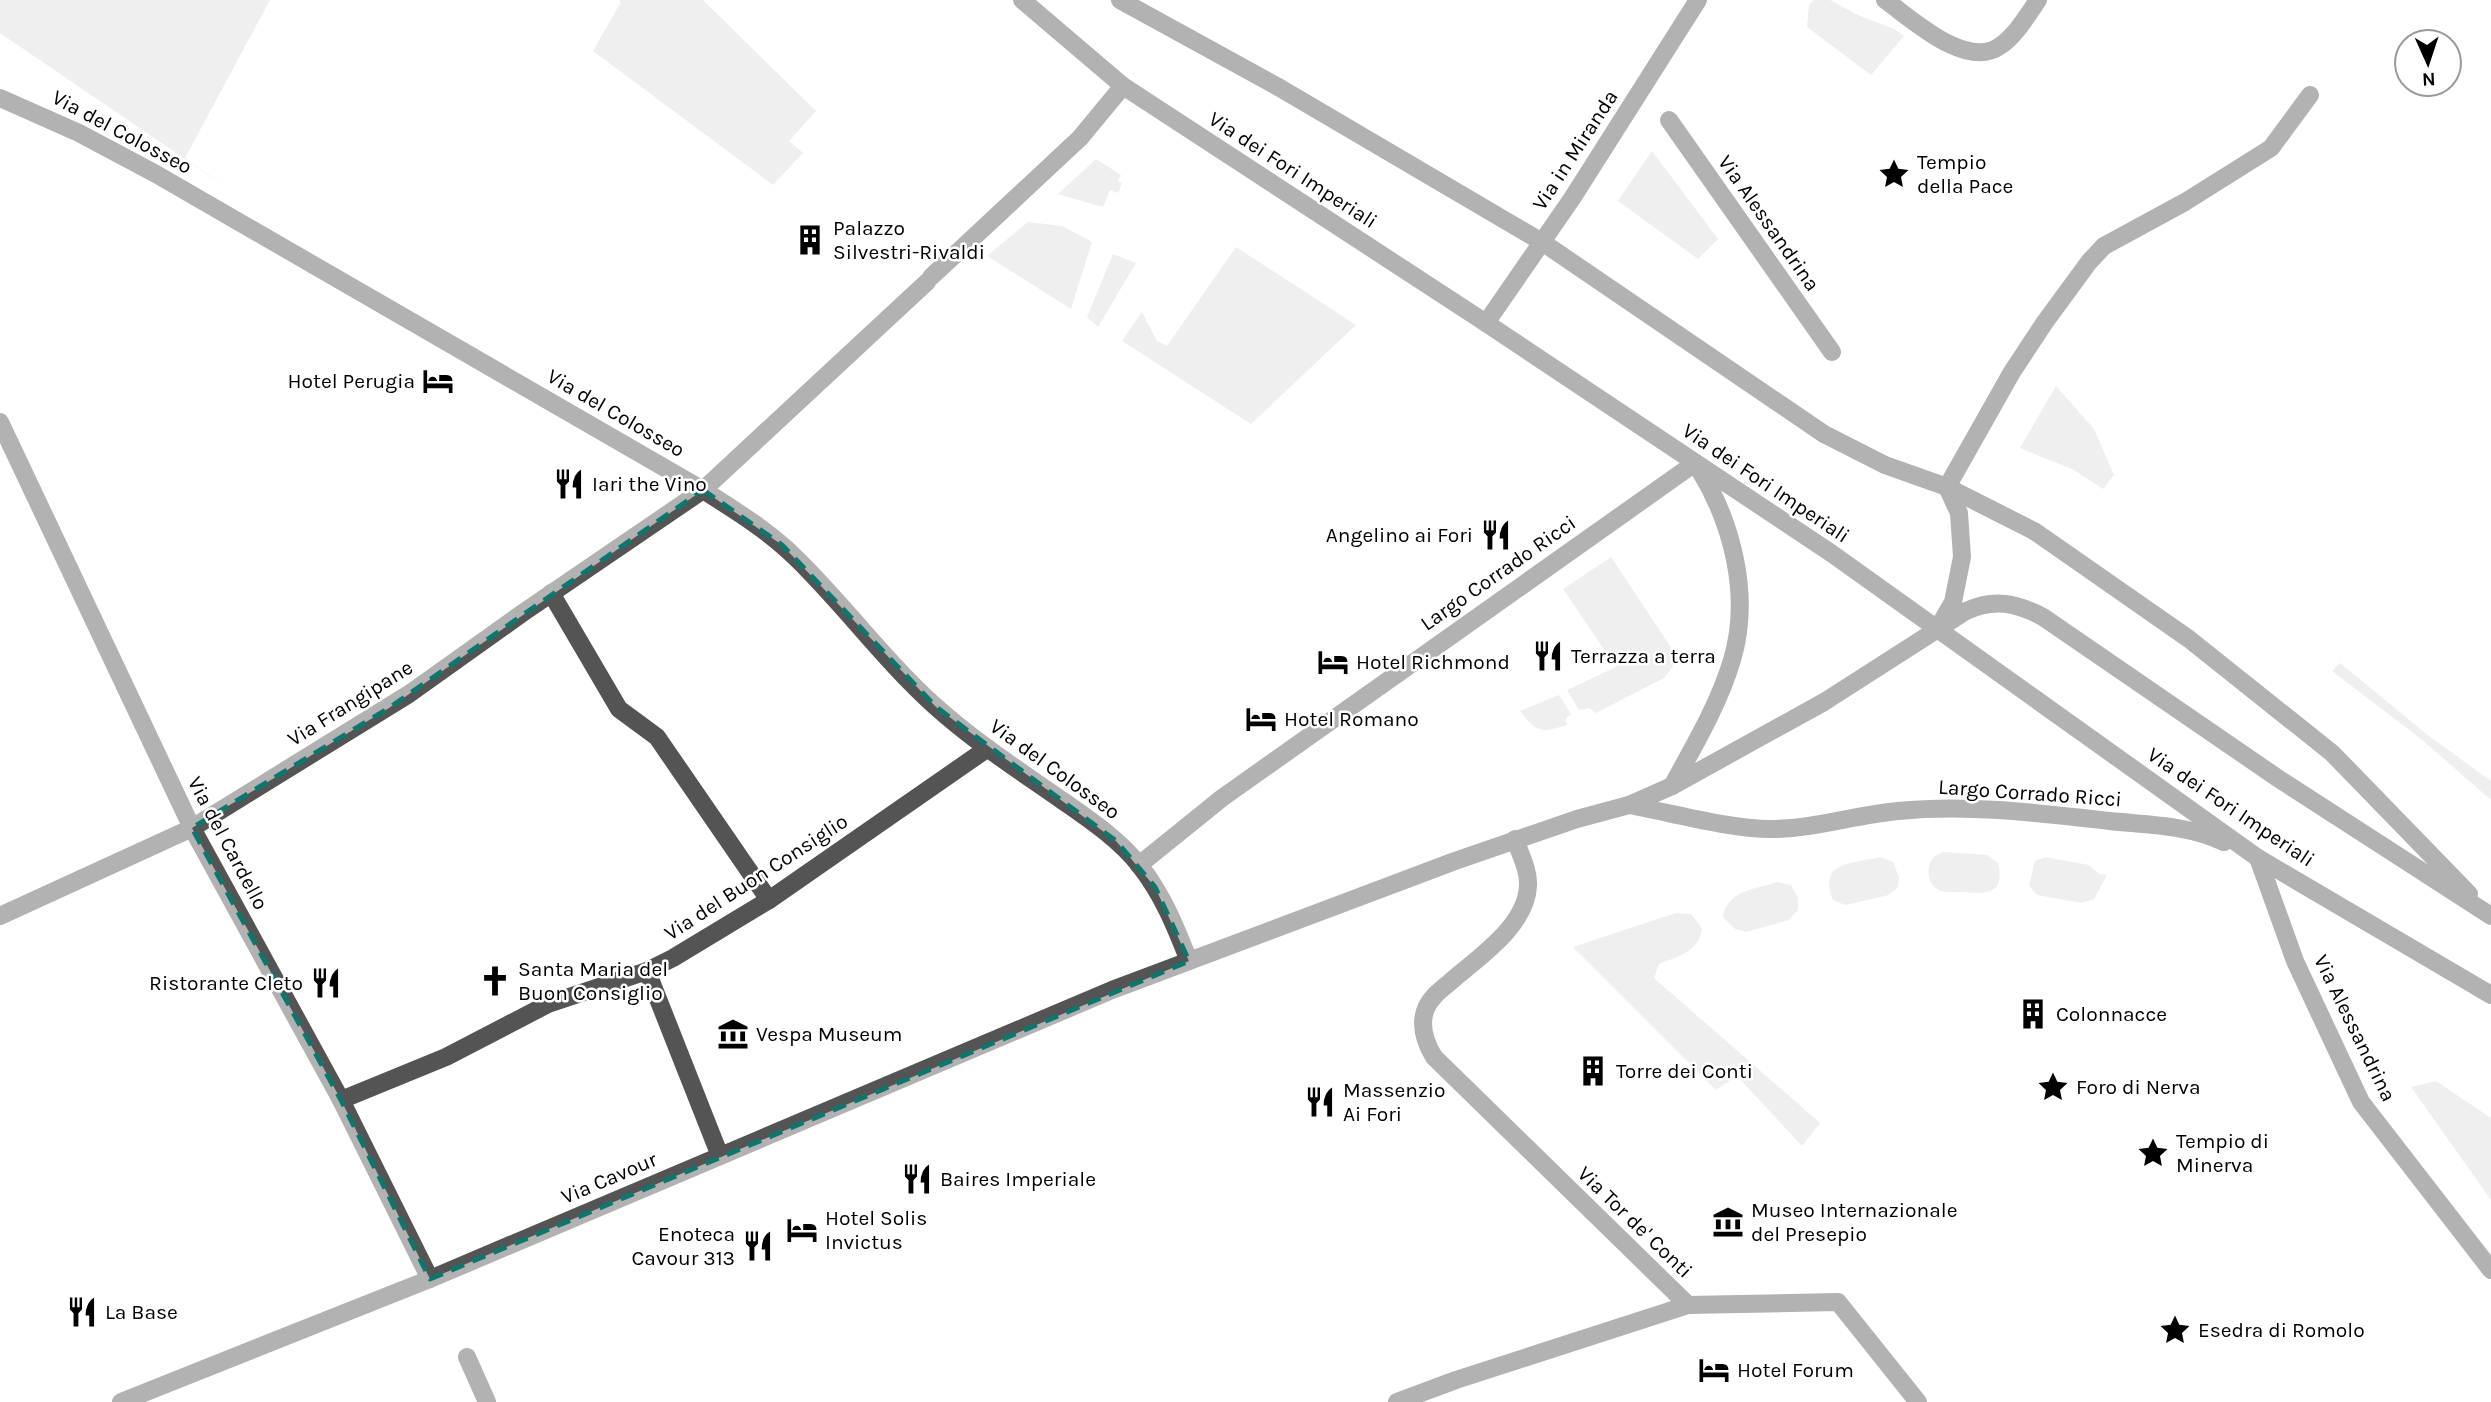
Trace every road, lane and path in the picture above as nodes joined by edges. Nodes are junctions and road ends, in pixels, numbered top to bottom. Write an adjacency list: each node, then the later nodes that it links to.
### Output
1 (1022, 0): 6 (street, Via dei Fori Imperiali)
2 (1121, 0): 10 (street)
3 (1698, 0): 10 (street, Via in Miranda)
4 (1885, 0): 5 (street)
5 (2038, 0)
6 (1123, 86): 11 (street, Via dei Fori Imperiali); 16 (street, Via Frangipane)
7 (2310, 95): 15 (street)
8 (0, 98): 16 (street, Via del Colosseo)
9 (1669, 120): 12 (street, Via Alessandrina)
10 (1542, 242): 11 (street, Via in Miranda); 15 (street)
11 (1486, 323): 14 (street, Via dei Fori Imperiali)
12 (1832, 352)
13 (0, 422): 22 (street, Via del Cardello)
14 (1695, 463): 18 (street, Via dei Fori Imperiali); 20 (street); 25 (street, Largo Corrado Ricci)
15 (1947, 487): 18 (street); 28 (street)
16 (703, 490): 17 (street, Via Frangipane); 19 (street, Via del Colosseo)
17 (551, 593): 22 (street, Via Frangipane); 26 (street)
18 (1938, 629): 20 (street, Largo Corrado Ricci); 24 (street, Via dei Fori Imperiali); 28 (street, Largo Corrado Ricci)
19 (988, 748): 25 (street, Via del Colosseo); 26 (street, Via del Buon Consiglio)
20 (1672, 786): 21 (street, Largo Corrado Ricci)
21 (1629, 805): 23 (street, Largo Corrado Ricci); 24 (street, Largo Corrado Ricci)
22 (192, 828): 27 (street, Via Frangipane); 33 (street, Via del Cardello)
23 (1515, 839): 29 (street, Largo Corrado Ricci); 37 (street, Via Tor de' Conti)
24 (2258, 858): 32 (street, Via dei Fori Imperiali); 35 (street, Via Alessandrina)
25 (1139, 865): 29 (street)
26 (769, 900): 30 (street, Via del Buon Consiglio)
27 (5, 910)
28 (2491, 916)
29 (1189, 961): 31 (street, Largo Corrado Ricci)
30 (647, 971): 33 (street, Via del Buon Consiglio); 34 (street)
31 (1112, 990): 34 (street, Via Cavour)
32 (2491, 995)
33 (341, 1100): 36 (street, Via del Cardello)
34 (720, 1156): 36 (street, Via Cavour)
35 (2491, 1270)
36 (430, 1279): 39 (street, Via Cavour)
37 (1688, 1305): 41 (street); 42 (street, Via Tor de' Conti)
38 (467, 1357): 40 (street)
39 (121, 1402)
40 (487, 1402)
41 (1397, 1402)
42 (1918, 1402)

